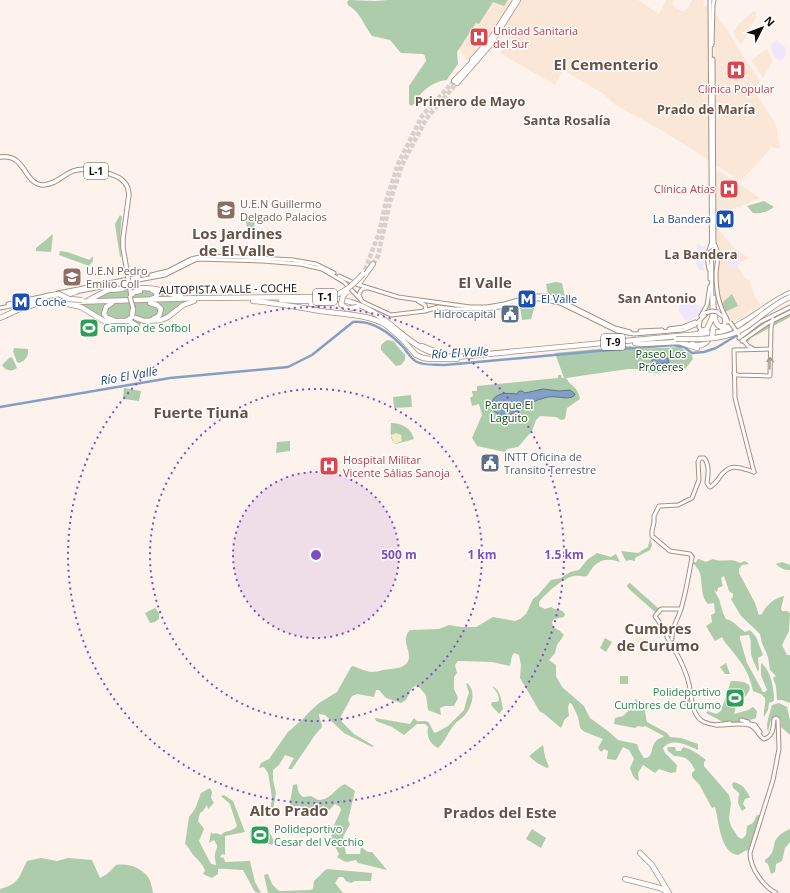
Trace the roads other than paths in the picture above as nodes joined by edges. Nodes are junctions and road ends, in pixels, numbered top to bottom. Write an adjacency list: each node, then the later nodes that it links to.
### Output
1 (714, 0): 3 (main road)
2 (516, 1): 6 (highway); 7 (highway)
3 (711, 4): 4 (main road); 10 (main road)
4 (713, 15): 5 (main road); 10 (main road)
5 (717, 15)
6 (504, 23): 7 (highway); 7 (highway)
7 (468, 68): 8 (highway)
8 (455, 82)
9 (0, 158): 16 (main road, L-1)
10 (712, 165): 11 (main road)
11 (712, 244): 13 (main road); 13 (main road); 13 (main road)
12 (373, 264): 14 (highway)
13 (713, 271): 13 (main road, bridge); 18 (main road); 19 (main road); 32 (main road); 50 (main road)
14 (364, 273): 22 (highway, bridge); 39 (highway, bridge)
15 (136, 278): 17 (main road); 20 (main road); 40 (main road)
16 (128, 280): 28 (main road, L-1); 30 (highway); 34 (highway)
17 (116, 282): 21 (main road); 23 (main road)
18 (716, 282): 53 (main road); 61 (main road)
19 (710, 286): 24 (main road); 52 (main road)
20 (368, 287): 29 (main road); 40 (main road)
21 (70, 291): 26 (main road); 27 (highway)
22 (348, 291): 39 (highway, bridge); 55 (highway, bridge)
23 (76, 292): 27 (main road); 41 (highway)
24 (711, 292): 32 (main road); 52 (main road)
25 (790, 295): 60 (highway, AUTOPISTA VALLE - COCHE / T-9); 68 (highway, AUTOPISTA VALLE - COCHE / T-9, bridge)
26 (44, 296): 34 (highway, bridge); 45 (main road)
27 (60, 296): 37 (highway); 41 (highway); 45 (main road)
28 (131, 296): 35 (highway); 38 (highway); 47 (main road, L-1, bridge)
29 (398, 297): 44 (main road); 52 (main road)
30 (200, 298): 33 (highway, AUTOPISTA VALLE - COCHE / T-1); 35 (highway, AUTOPISTA VALLE - COCHE / T-1)
31 (263, 298): 33 (highway, AUTOPISTA VALLE - COCHE / T-1); 39 (highway); 55 (highway, AUTOPISTA VALLE - COCHE / T-1)
32 (712, 298): 56 (main road)
33 (253, 300): 36 (highway, AUTOPISTA VALLE - COCHE / T-1); 43 (highway, AUTOPISTA VALLE - COCHE / T-1)
34 (84, 301): 38 (highway, AUTOPISTA VALLE - COCHE / T-1); 41 (highway, AUTOPISTA VALLE - COCHE / T-1)
35 (142, 301): 38 (highway, AUTOPISTA VALLE - COCHE / T-1)
36 (194, 301): 42 (highway, AUTOPISTA VALLE - COCHE / T-1); 59 (highway)
37 (57, 302): 41 (highway, AUTOPISTA VALLE - COCHE / T-1); 58 (highway, AUTOPISTA VALLE - COCHE / T-1)
38 (115, 302): 41 (highway, AUTOPISTA VALLE - COCHE / T-1); 42 (highway, AUTOPISTA VALLE - COCHE / T-1); 47 (highway)
39 (318, 302): 43 (highway)
40 (364, 302): 49 (main road)
41 (69, 303): 58 (highway, AUTOPISTA VALLE - COCHE / T-1); 59 (highway)
42 (150, 303): 47 (highway)
43 (277, 303): 62 (highway, AUTOPISTA VALLE - COCHE / T-9)
44 (426, 305): 48 (main road); 49 (main road)
45 (0, 307)
46 (790, 307): 57 (main road)
47 (133, 308)
48 (428, 310): 49 (main road); 52 (main road)
49 (423, 311)
50 (717, 312): 52 (main road, bridge); 53 (main road); 60 (highway); 61 (main road); 63 (highway)
51 (790, 312): 57 (main road)
52 (702, 317)
53 (724, 317): 61 (main road)
54 (136, 318): 59 (highway)
55 (382, 318): 73 (highway, AUTOPISTA VALLE - COCHE / T-9)
56 (712, 318): 63 (highway); 65 (highway, T-9)
57 (772, 318): 64 (main road); 67 (main road); 72 (main road)
58 (0, 319)
59 (144, 321)
60 (749, 321): 64 (highway); 65 (highway, AUTOPISTA VALLE - COCHE / T-9); 66 (highway)
61 (729, 322): 64 (main road, bridge)
62 (386, 325): 74 (highway, AUTOPISTA VALLE - COCHE / T-9); 74 (highway, T-9)
63 (713, 329): 66 (highway, bridge)
64 (741, 334): 67 (main road)
65 (683, 335): 73 (highway, AUTOPISTA VALLE - COCHE / T-9)
66 (711, 337): 68 (highway)
67 (742, 341): 70 (main road); 71 (main road)
68 (635, 343): 74 (highway, AUTOPISTA VALLE - COCHE / T-9)
69 (419, 345): 73 (highway)
70 (744, 349): 71 (main road); 75 (main road)
71 (753, 349): 72 (main road)
72 (771, 349): 75 (main road, one-way to 72)
73 (478, 355)
74 (458, 359)
75 (735, 374): 76 (main road)
76 (682, 604): 77 (main road); 78 (main road)
77 (673, 609): 78 (main road); 79 (main road); 81 (main road)
78 (681, 609): 79 (main road)
79 (677, 618): 80 (main road)
80 (673, 629): 81 (main road); 82 (main road)
81 (666, 631): 82 (main road)
82 (671, 641): 84 (main road)
83 (671, 653): 84 (main road)
84 (677, 655): 87 (main road)
85 (742, 720): 86 (main road)
86 (749, 723): 87 (main road); 91 (main road)
87 (715, 725): 91 (main road)
88 (640, 853): 90 (highway)
89 (625, 879): 90 (highway)
90 (668, 893)
91 (777, 893)

